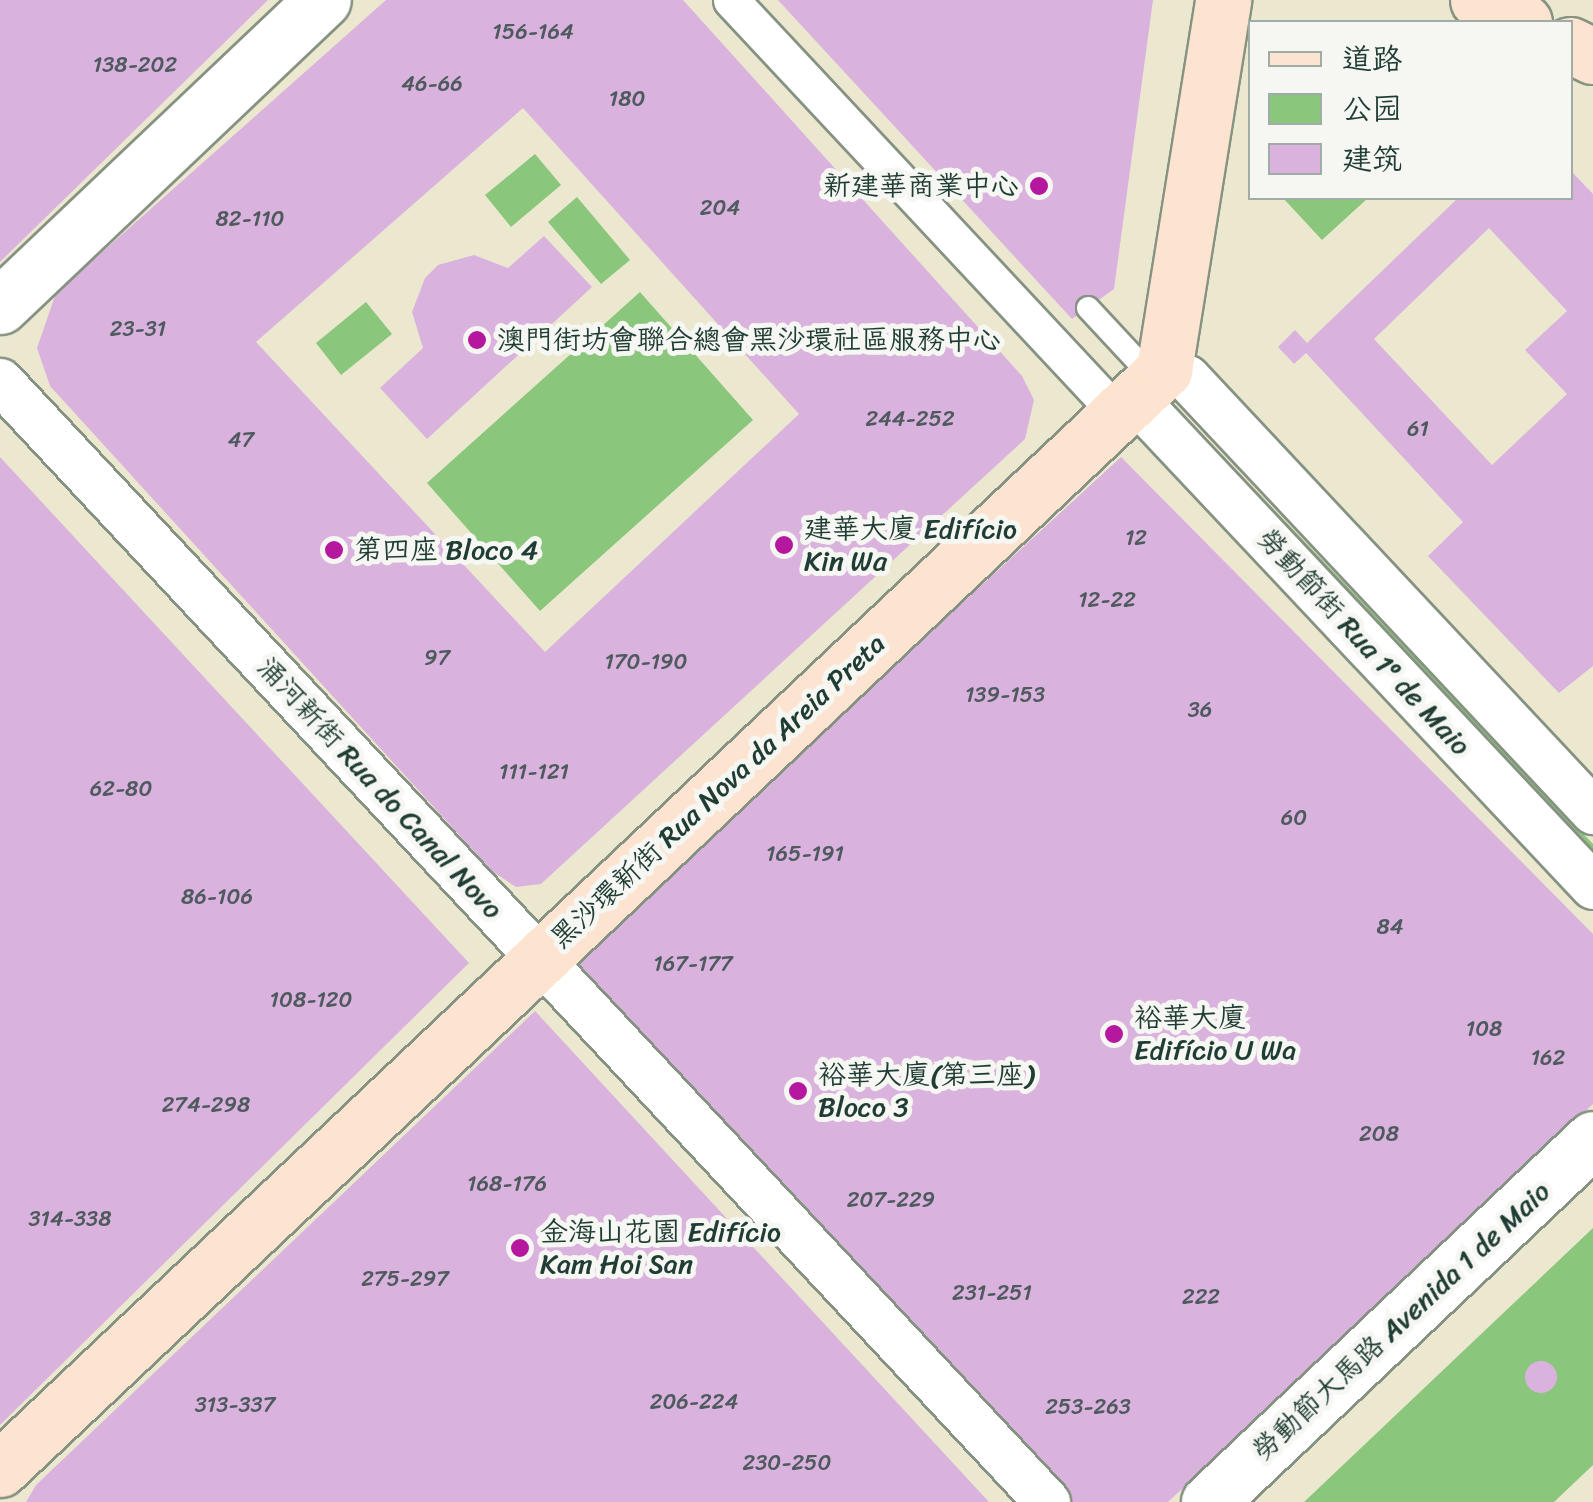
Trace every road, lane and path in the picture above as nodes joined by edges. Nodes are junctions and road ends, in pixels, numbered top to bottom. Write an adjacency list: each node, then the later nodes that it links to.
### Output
1 (323, 0): 8 (street)
2 (730, 0): 11 (street)
3 (1202, 0): 7 (main road)
4 (1222, 0): 7 (main road)
5 (1478, 0): 6 (main road)
6 (1520, 20)
7 (1212, 56): 11 (main road)
8 (0, 306)
9 (1088, 308): 11 (lane)
10 (0, 381): 14 (street, 涌河新街 Rua do Canal Novo)
11 (1142, 390): 12 (street, 勞動節街 Rua 1º de Maio); 13 (street, 勞動節街 Rua 1º de Maio); 14 (main road, 黑沙環新街 Rua Nova da Areia Preta)
12 (1593, 810)
13 (1593, 886)
14 (540, 959): 16 (main road, 黑沙環新街 Rua Nova da Areia Preta); 17 (street, 涌河新街 Rua do Canal Novo)
15 (1593, 1139): 18 (street, 勞動節大馬路 Avenida 1 de Maio)
16 (0, 1469)
17 (1047, 1502)
18 (1209, 1502)

